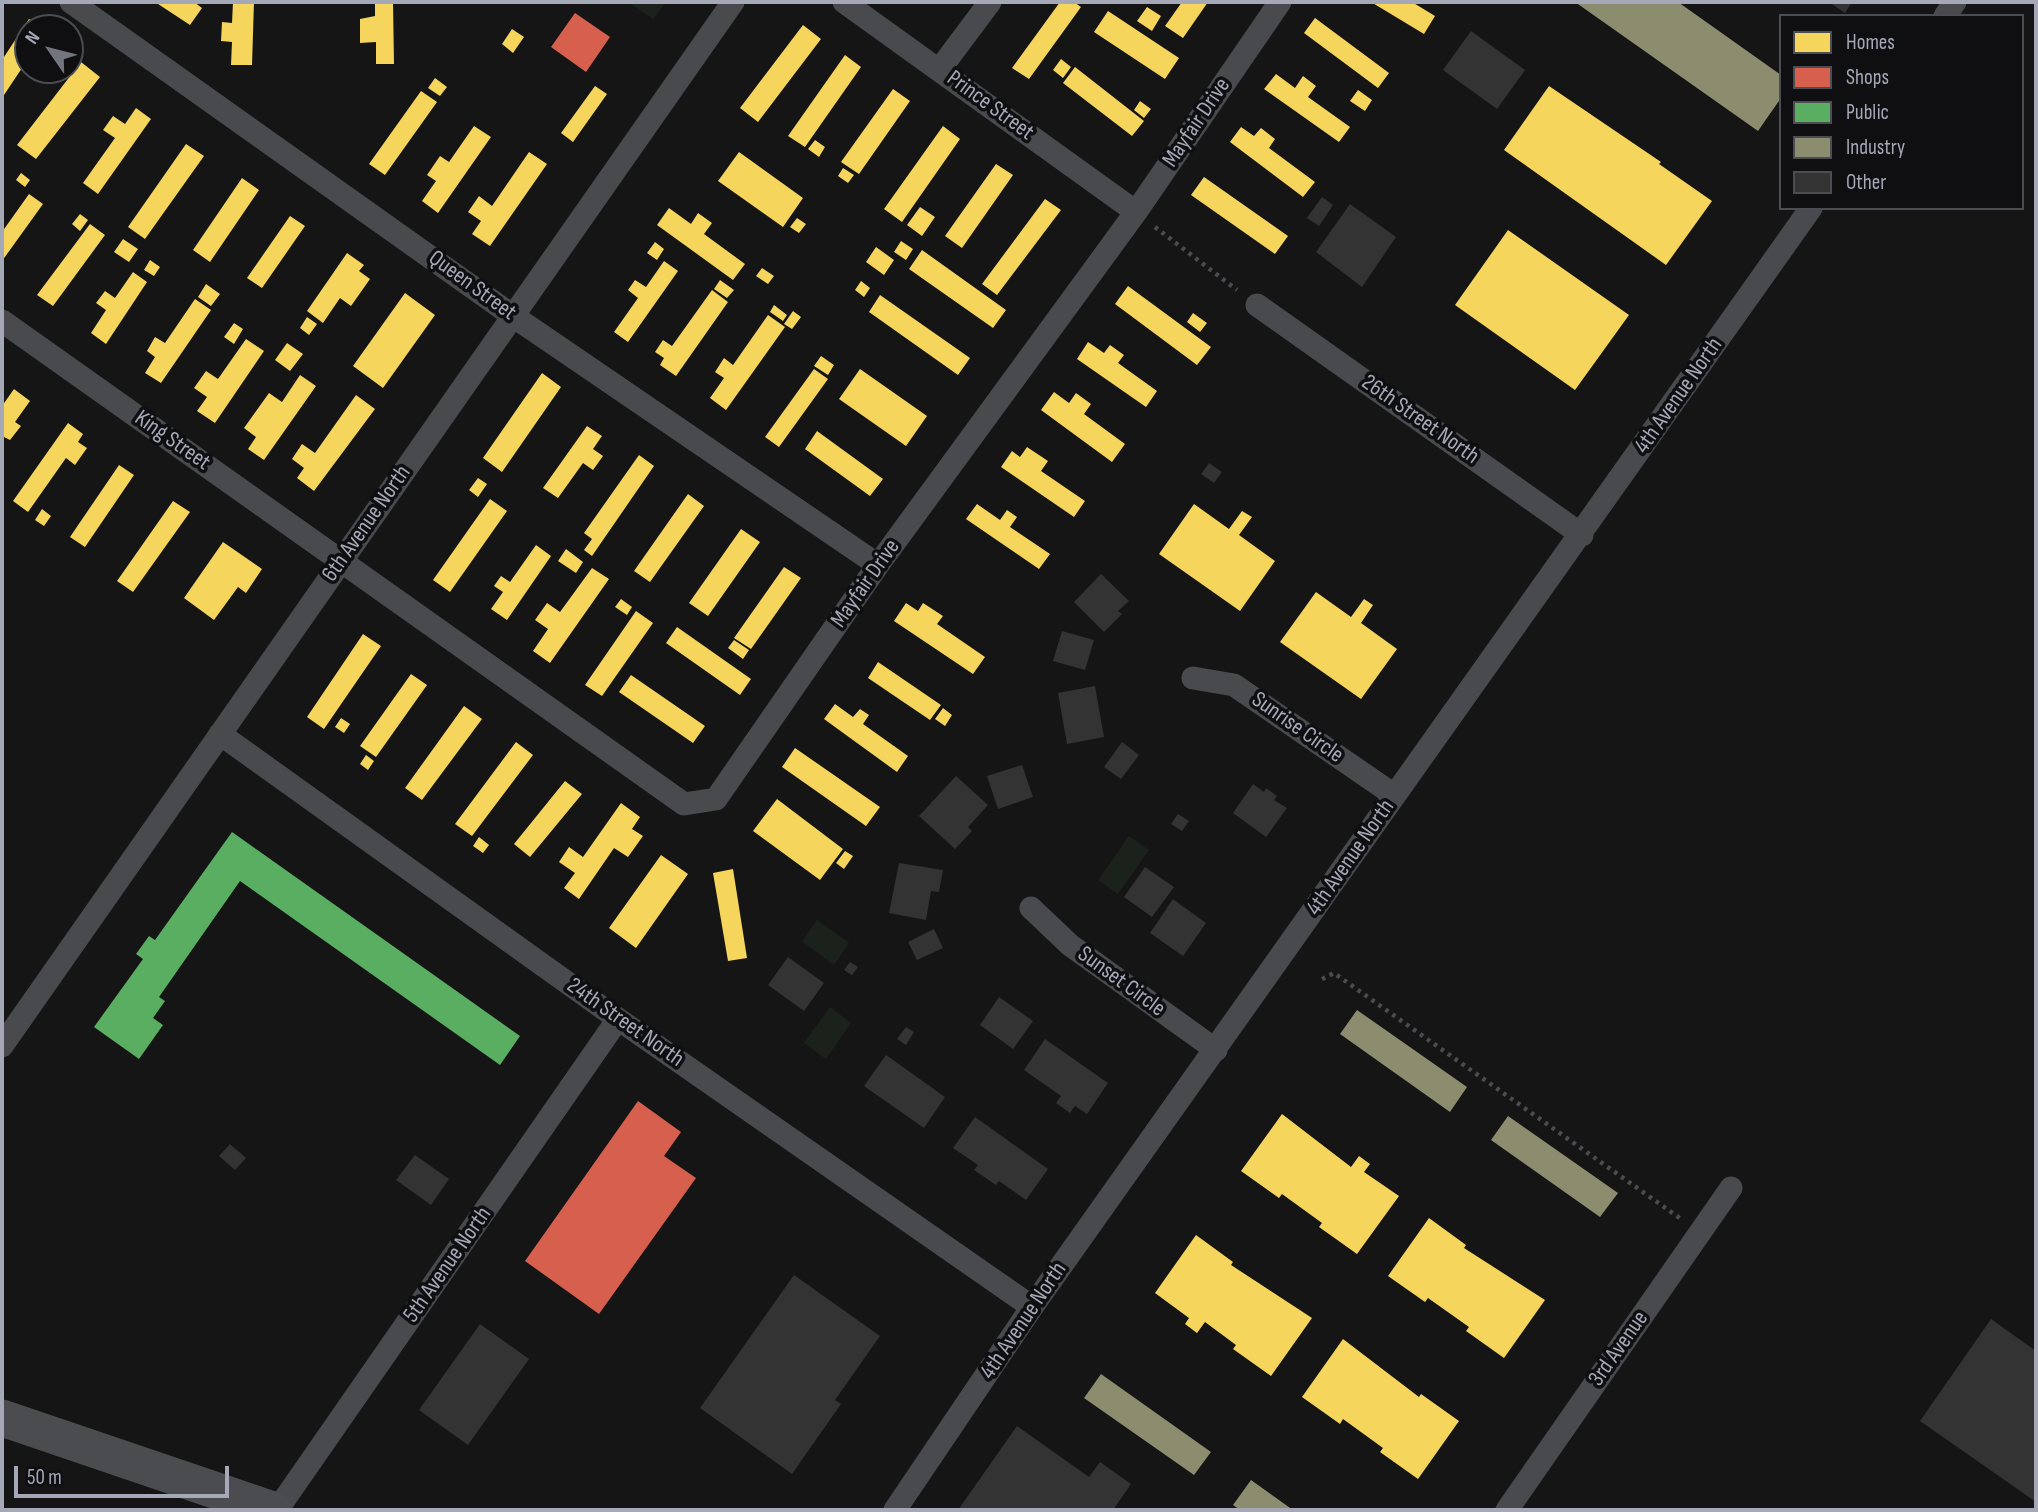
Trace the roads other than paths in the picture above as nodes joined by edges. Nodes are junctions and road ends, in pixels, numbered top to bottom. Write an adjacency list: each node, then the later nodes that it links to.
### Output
1 (71, 2): 10 (street, Queen Street)
2 (733, 2): 10 (street, 6th Avenue North)
3 (844, 2): 6 (street, Prince Street)
4 (990, 2): 6 (street)
5 (1280, 2): 8 (street, Mayfair Drive)
6 (940, 69): 8 (street, Prince Street)
7 (1810, 210): 12 (street, 4th Avenue North)
8 (1136, 212): 14 (street, Mayfair Drive)
9 (1257, 305): 12 (street, 26th Street North)
10 (513, 316): 13 (street, 6th Avenue North); 14 (street, Queen Street)
11 (2, 321): 13 (street, King Street)
12 (1582, 535): 17 (street, 4th Avenue North)
13 (341, 561): 14 (street, Mayfair Drive); 16 (street, 6th Avenue North)
14 (878, 565)
15 (1193, 678): 17 (street, Sunrise Circle)
16 (220, 734): 19 (street, 24th Street North); 20 (street, 6th Avenue North)
17 (1394, 795): 21 (street, 4th Avenue North)
18 (1031, 908): 21 (street, Sunset Circle)
19 (618, 1018): 23 (street, 24th Street North); 25 (street, 5th Avenue North)
20 (2, 1046)
21 (1216, 1050): 23 (street, 4th Avenue North)
22 (1731, 1188): 27 (street, 3rd Avenue)
23 (1032, 1307): 26 (street, 4th Avenue North)
24 (2, 1418): 25 (main road)
25 (275, 1510)
26 (895, 1510)
27 (1507, 1510)

